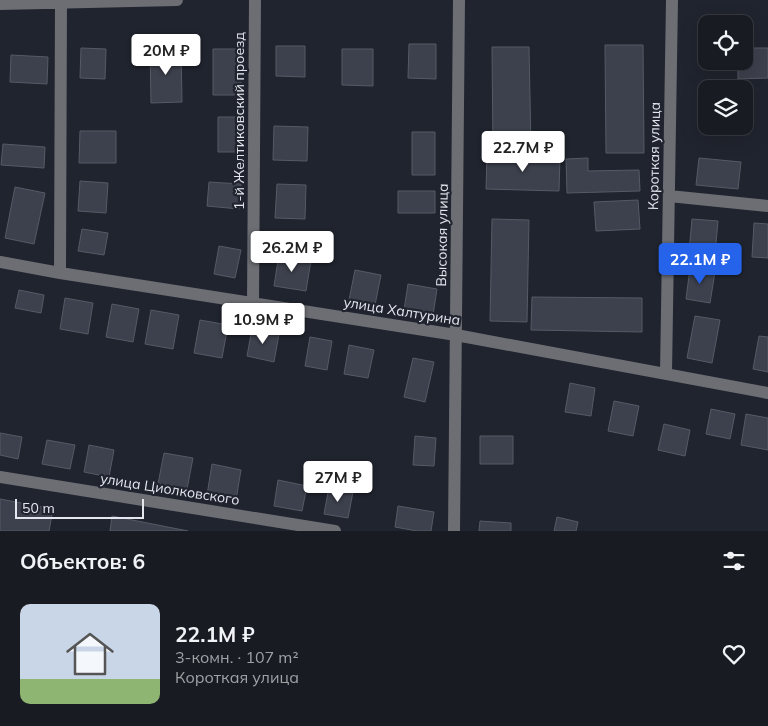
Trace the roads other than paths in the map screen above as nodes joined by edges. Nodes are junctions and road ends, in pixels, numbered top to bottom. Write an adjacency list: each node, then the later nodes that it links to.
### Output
1 (177, 0): 5 (street)
2 (255, 0): 11 (street, 1-й Желтиковский проезд)
3 (459, 0): 12 (street, Высокая улица)
4 (672, 0): 7 (street, Короткая улица)
5 (61, 2): 6 (street); 10 (street)
6 (0, 4)
7 (669, 196): 8 (street); 13 (street, Короткая улица)
8 (768, 206)
9 (0, 262): 10 (street, улица Халтурина)
10 (60, 273): 11 (street, улица Халтурина)
11 (253, 302): 12 (street, улица Халтурина)
12 (456, 335): 13 (street, улица Халтурина); 17 (street, Высокая улица)
13 (666, 373): 14 (street, улица Халтурина)
14 (768, 393)
15 (0, 477): 16 (street, улица Циолковского)
16 (335, 531)
17 (454, 531)

